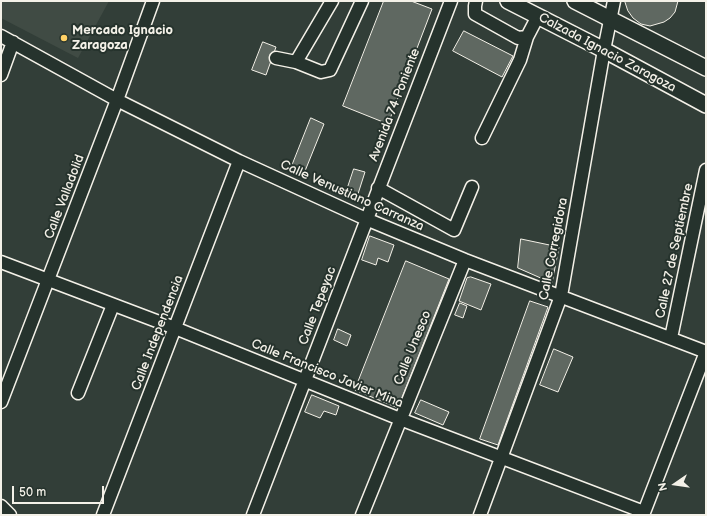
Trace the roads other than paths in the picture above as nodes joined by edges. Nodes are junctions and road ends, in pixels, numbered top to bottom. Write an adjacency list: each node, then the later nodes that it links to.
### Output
1 (153, 1): 19 (street, Calle Valladolid)
2 (332, 1): 16 (street)
3 (362, 1): 16 (street)
4 (451, 1): 25 (street, Avenida 74 Poniente)
5 (476, 1): 12 (street)
6 (508, 1): 9 (main road, Calzada Ignacio Zaragoza)
7 (575, 1): 10 (main road)
8 (614, 1): 10 (street, Calle Corregidora)
9 (538, 16): 12 (street); 14 (main road, Calzada Ignacio Zaragoza)
10 (610, 19): 14 (street, Calle Corregidora); 17 (main road)
11 (1, 36): 13 (street, Calle Venustiano Carranza)
12 (527, 37): 21 (street)
13 (13, 42): 18 (street); 19 (street, Calle Venustiano Carranza)
14 (604, 50): 20 (main road, Calzada Ignacio Zaragoza); 30 (street, Calle Corregidora)
15 (276, 58): 16 (street)
16 (296, 62)
17 (706, 68)
18 (1, 75)
19 (117, 100): 22 (street, Calle Venustiano Carranza); 29 (street, Calle Valladolid)
20 (706, 105)
21 (482, 138)
22 (239, 161): 26 (street, Calle Venustiano Carranza); 32 (street, Calle Independencia)
23 (706, 170): 33 (street, Calle 27 de Septiembre)
24 (472, 187): 25 (street)
25 (378, 188): 26 (street, Avenida 74 Poniente)
26 (366, 219): 27 (street, Calle Venustiano Carranza); 35 (street, Calle Tepeyac)
27 (465, 260): 30 (street, Calle Venustiano Carranza); 38 (street, Calle Unesco)
28 (1, 262): 29 (street, Calle Francisco Javier Mina)
29 (47, 281): 31 (street, Calle Francisco Javier Mina); 37 (street, Calle Valladolid)
30 (561, 296): 33 (street, Calle Venustiano Carranza); 39 (street, Calle Corregidora)
31 (113, 305): 32 (street, Calle Francisco Javier Mina); 36 (street)
32 (175, 328): 35 (street, Calle Francisco Javier Mina); 43 (street, Calle Independencia)
33 (672, 338): 34 (street, Calle Venustiano Carranza)
34 (706, 352): 41 (street)
35 (305, 381): 38 (street, Calle Francisco Javier Mina); 44 (street, Calle Tepeyac)
36 (78, 394)
37 (1, 402)
38 (400, 419): 39 (street, Calle Francisco Javier Mina); 45 (street, Calle Unesco)
39 (501, 458): 41 (street, Calle Francisco Javier Mina); 46 (street, Calle Corregidora)
40 (1, 506): 42 (street)
41 (643, 514)
42 (10, 515)
43 (103, 515)
44 (253, 515)
45 (362, 515)
46 (480, 515)

